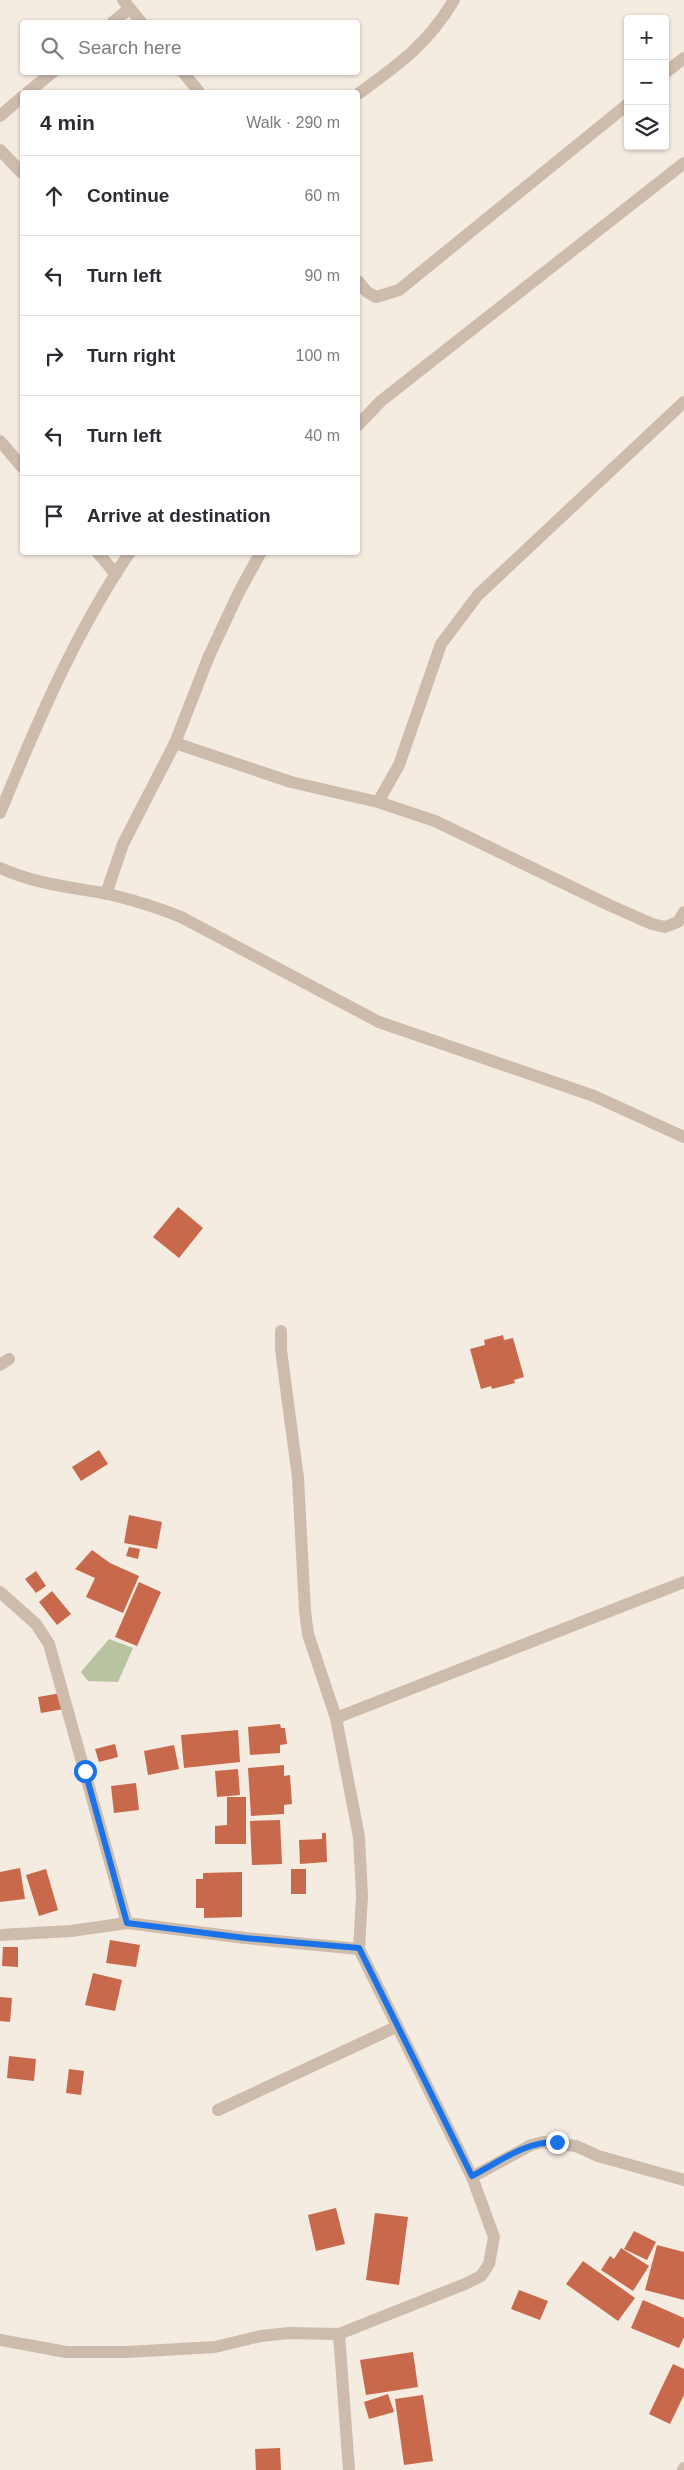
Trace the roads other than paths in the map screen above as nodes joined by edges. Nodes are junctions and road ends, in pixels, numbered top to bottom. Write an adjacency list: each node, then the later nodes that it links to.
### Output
1 (454, 0): 11 (street)
2 (126, 5): 3 (street); 4 (street)
3 (115, 20)
4 (139, 20)
5 (684, 58): 6 (street)
6 (669, 70)
7 (49, 75): 9 (street)
8 (185, 75): 10 (street)
9 (30, 90)
10 (197, 90)
11 (360, 93)
12 (20, 99): 14 (street)
13 (627, 105): 18 (street)
14 (0, 116)
15 (0, 150): 17 (street)
16 (684, 163): 20 (street)
17 (20, 171)
18 (360, 284)
19 (684, 402): 28 (street)
20 (360, 423)
21 (0, 441): 22 (street)
22 (20, 465)
23 (100, 555): 26 (street)
24 (128, 555): 26 (street)
25 (259, 555): 27 (street)
26 (116, 574): 29 (street)
27 (175, 743): 28 (street); 31 (street)
28 (378, 802): 32 (street)
29 (0, 813)
30 (0, 868): 31 (street)
31 (106, 894): 33 (street)
32 (684, 912)
33 (684, 1137)
34 (281, 1331): 37 (street)
35 (684, 1582): 37 (street)
36 (0, 1592): 38 (street)
37 (336, 1718): 40 (street)
38 (127, 1923): 39 (street); 40 (street)
39 (0, 1935)
40 (359, 1948): 41 (street)
41 (396, 2026): 42 (street); 43 (street)
42 (218, 2110)
43 (472, 2176): 44 (street); 45 (street)
44 (684, 2180)
45 (339, 2334): 46 (street); 47 (street)
46 (0, 2340)
47 (349, 2470)

